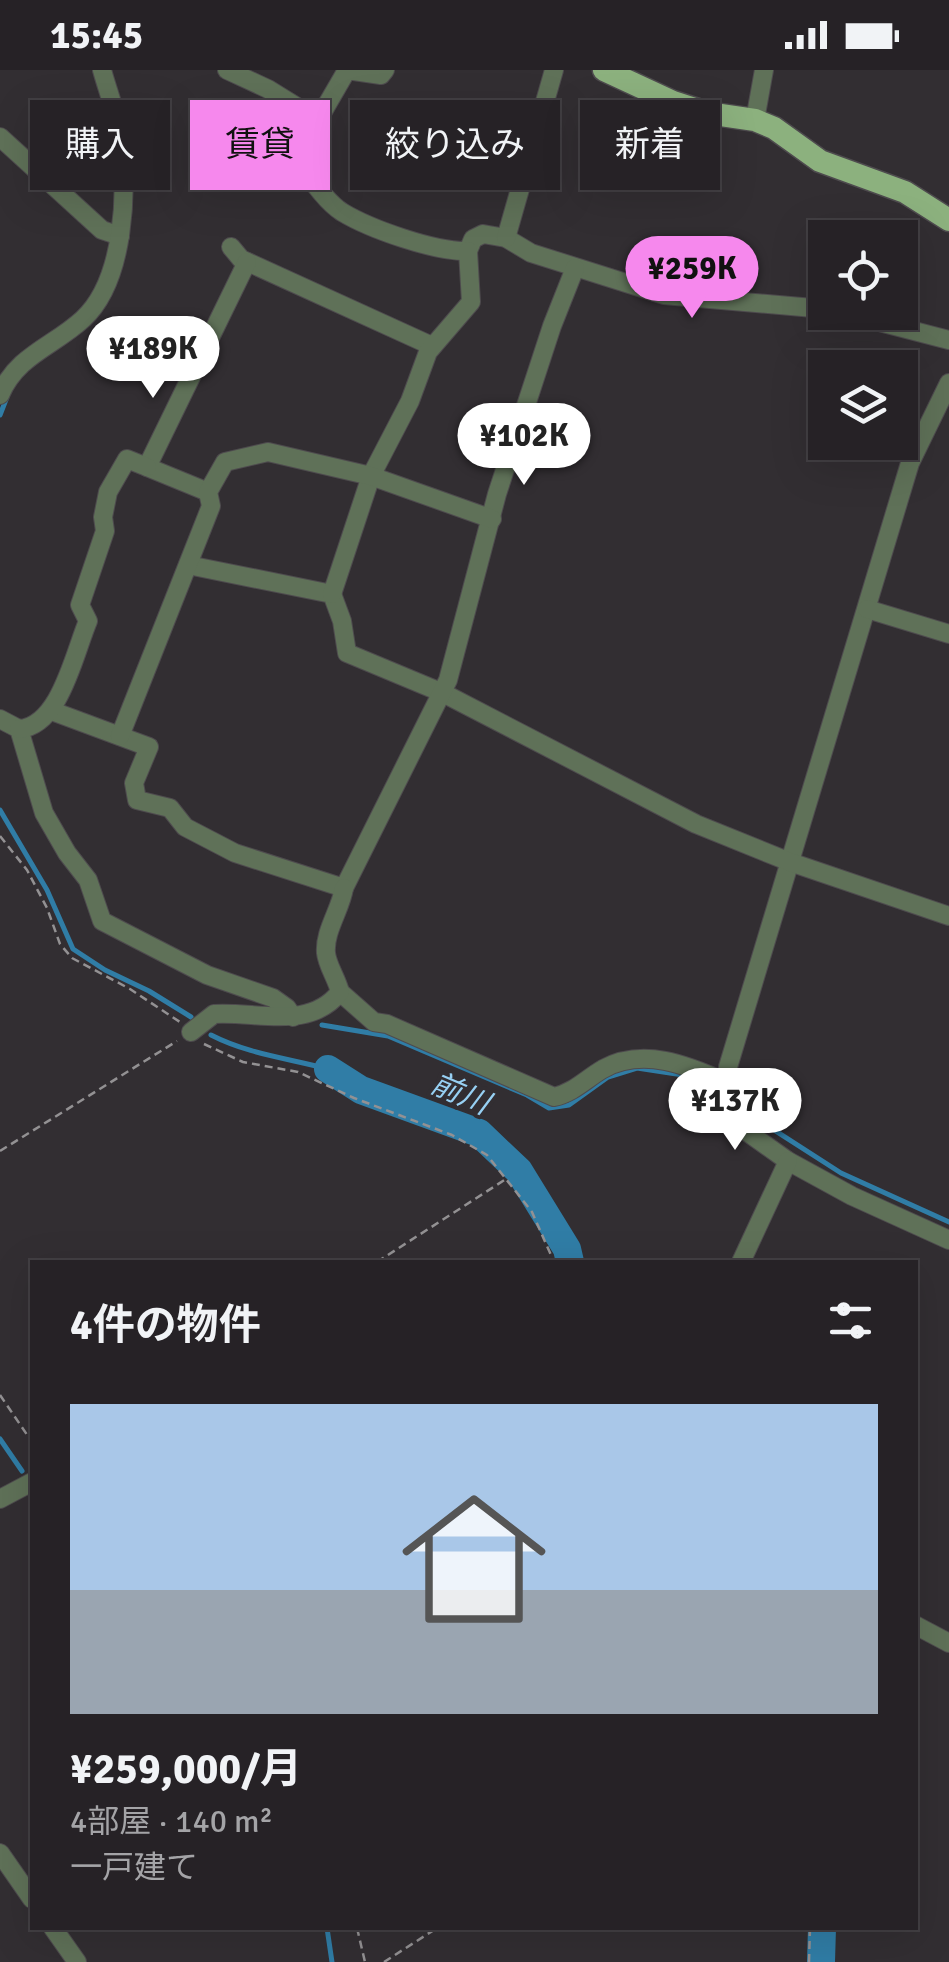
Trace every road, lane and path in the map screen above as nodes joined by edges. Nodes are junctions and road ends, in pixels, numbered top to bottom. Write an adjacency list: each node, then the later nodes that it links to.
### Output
1 (102, 70): 13 (street)
2 (227, 70): 7 (street)
3 (385, 70): 8 (street)
4 (554, 70): 14 (street)
5 (604, 70): 9 (main road)
6 (764, 70): 9 (street)
7 (287, 100)
8 (330, 100)
9 (755, 120): 12 (main road)
10 (0, 137): 13 (street)
11 (322, 190): 16 (street)
12 (949, 220)
13 (120, 236): 24 (street)
14 (506, 238): 16 (street); 18 (street)
15 (231, 247): 17 (street)
16 (468, 251): 22 (street)
17 (247, 262): 22 (street); 25 (street)
18 (576, 268): 19 (street); 28 (street)
19 (808, 308)
20 (910, 330): 21 (street)
21 (949, 340)
22 (432, 346): 26 (street)
23 (949, 383): 31 (street)
24 (0, 395)
25 (147, 467): 27 (street); 34 (street)
26 (372, 476): 27 (street); 28 (street); 30 (street)
27 (208, 492): 29 (street)
28 (492, 519): 33 (street)
29 (188, 564): 30 (street); 37 (street)
30 (332, 594): 33 (street)
31 (867, 610): 32 (street); 39 (street)
32 (949, 634)
33 (443, 694): 39 (street); 40 (street)
34 (52, 711): 36 (street); 37 (street)
35 (0, 719): 36 (street)
36 (19, 729): 43 (street)
37 (120, 736): 40 (street)
38 (0, 836): 44 (path)
39 (790, 862): 41 (street); 45 (street)
40 (344, 888): 42 (street)
41 (949, 916)
42 (340, 992): 43 (street); 45 (street)
43 (293, 1018): 44 (street)
44 (191, 1032): 46 (path); 48 (path)
45 (724, 1094): 47 (street)
46 (0, 1152)
47 (788, 1161): 49 (street); 52 (street)
48 (508, 1178): 50 (path); 51 (path)
49 (949, 1240)
50 (380, 1260)
51 (553, 1260)
52 (741, 1260)
53 (0, 1395): 54 (path)
54 (30, 1439)
55 (30, 1483): 56 (street)
56 (0, 1500)
57 (918, 1628): 58 (street)
58 (949, 1643)
59 (0, 1853): 60 (street)
60 (30, 1896)
61 (54, 1930): 65 (street)
62 (357, 1930): 66 (path)
63 (435, 1930): 67 (path)
64 (810, 1930): 68 (path)
65 (77, 1962)
66 (365, 1962)
67 (384, 1962)
68 (809, 1962)

